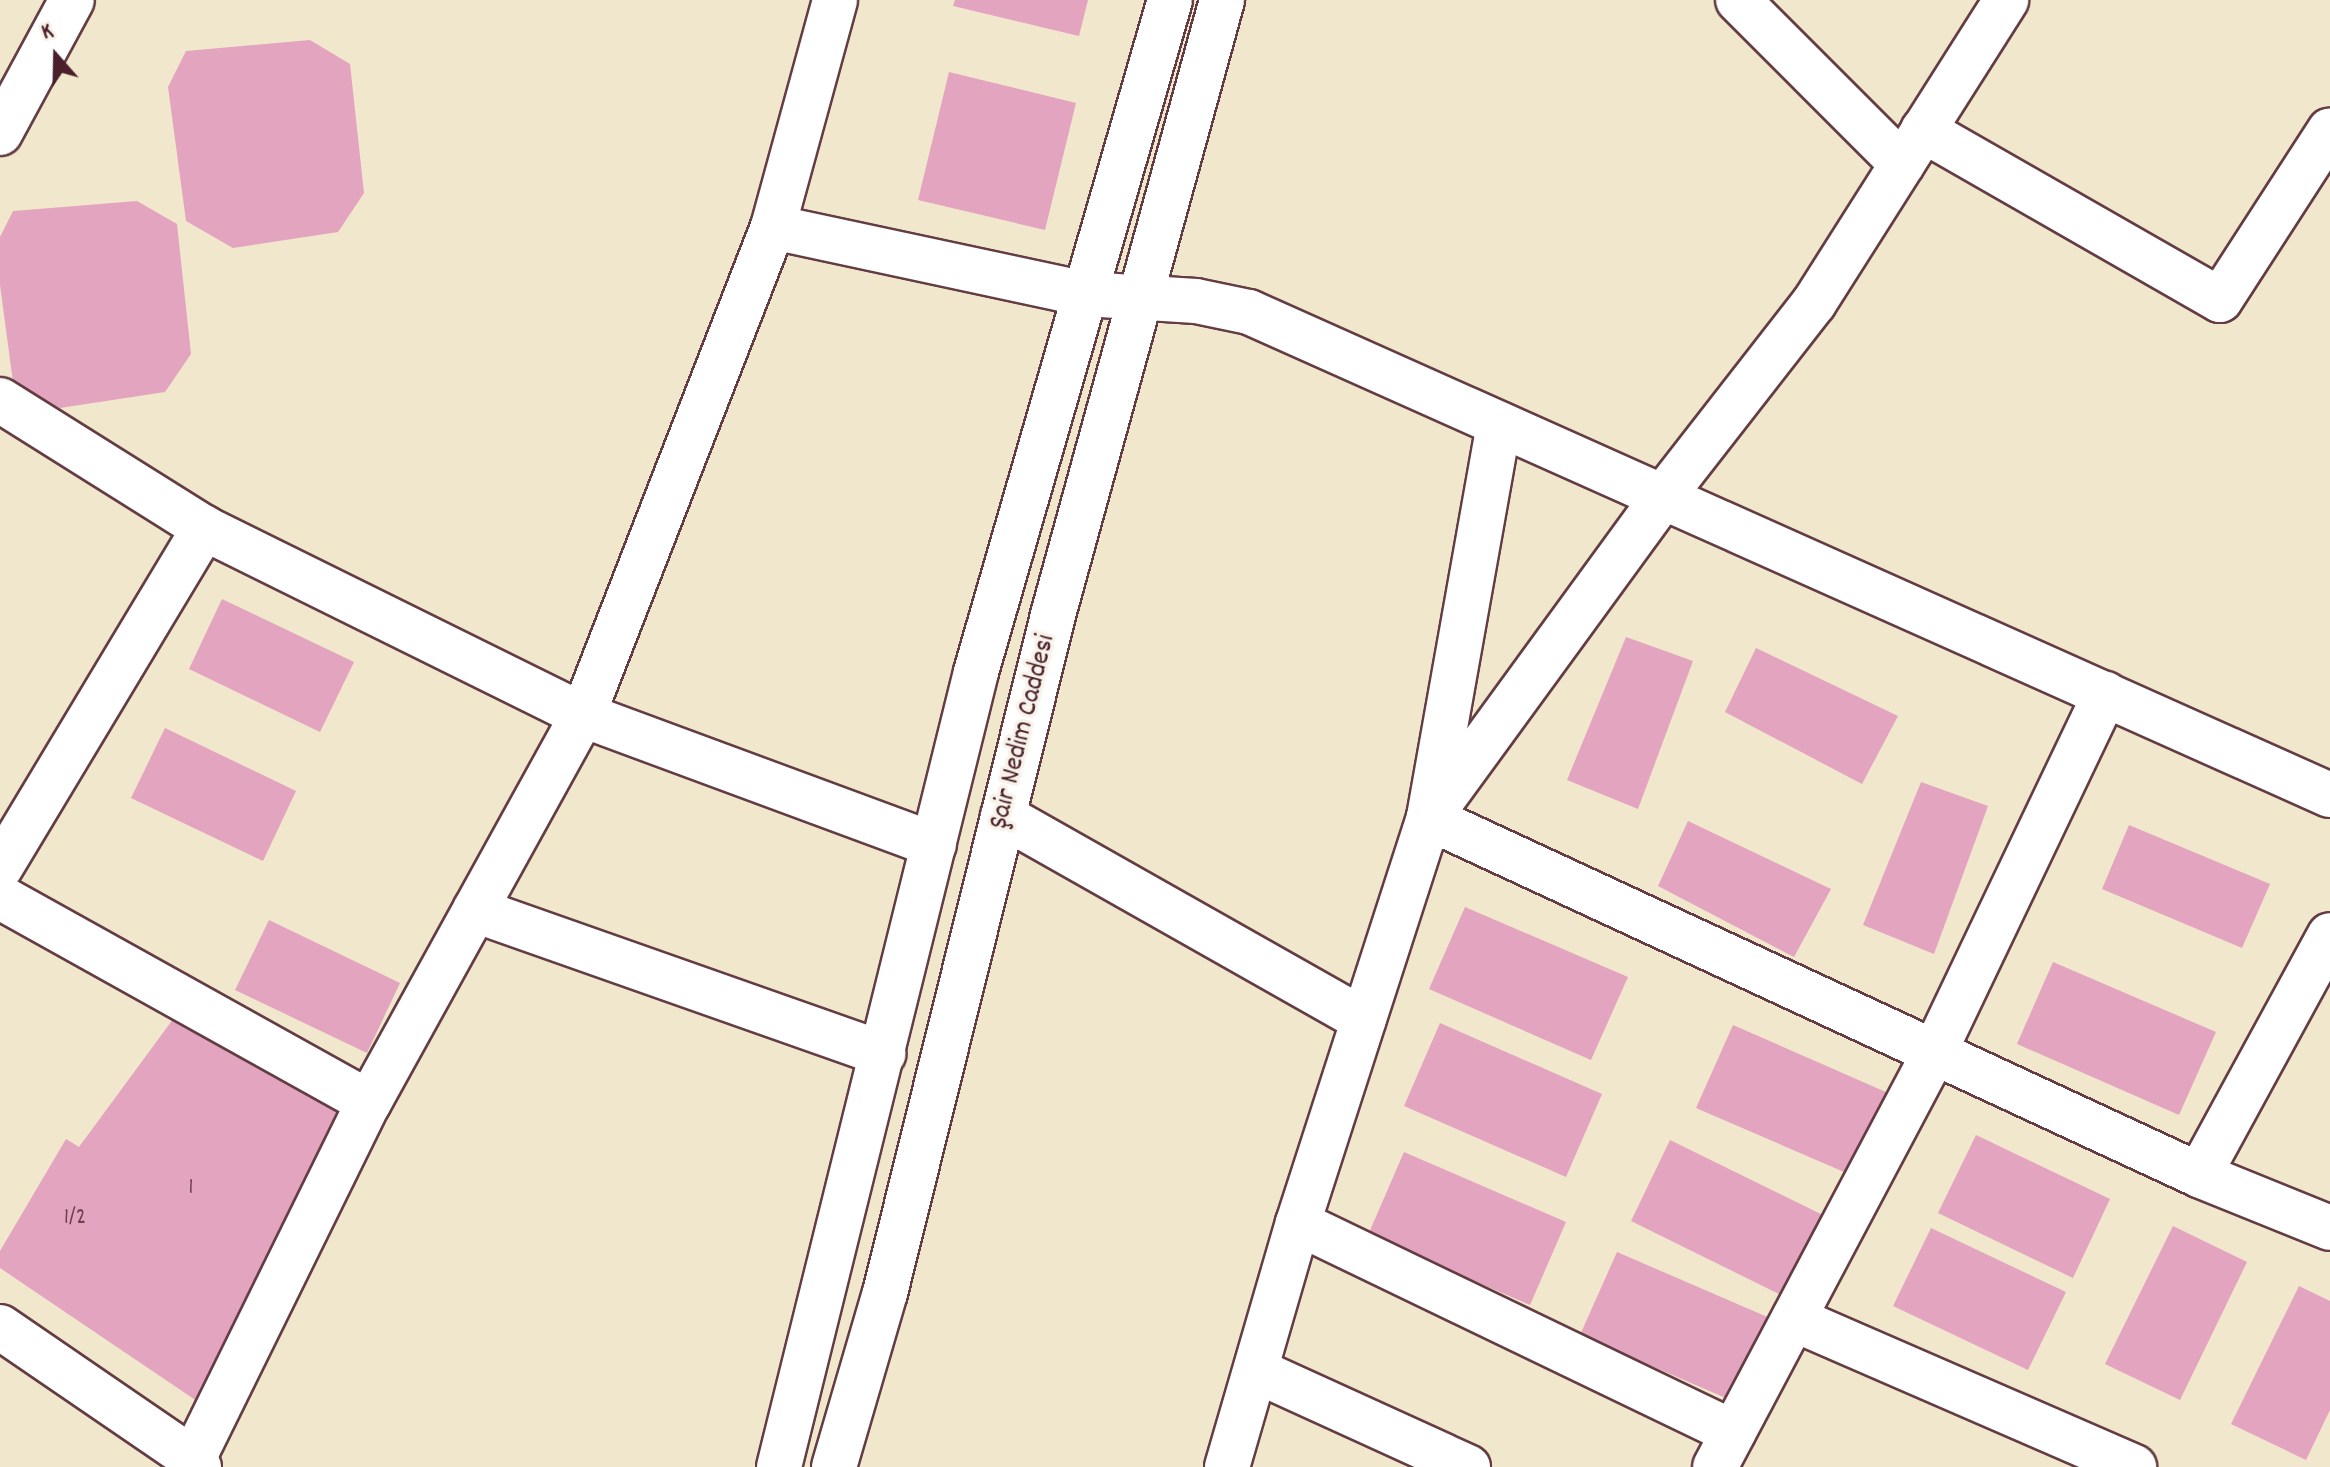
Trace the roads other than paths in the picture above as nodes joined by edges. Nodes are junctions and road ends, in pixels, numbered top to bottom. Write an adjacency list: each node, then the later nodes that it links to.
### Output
1 (72, 0): 8 (street)
2 (835, 0): 10 (street)
3 (1170, 0): 11 (street)
4 (1222, 0): 12 (street, Şair Nedim Caddesi)
5 (1738, 0): 9 (street)
6 (2006, 0): 9 (street)
7 (2330, 130): 9 (street)
8 (0, 133)
9 (1913, 147): 15 (street)
10 (773, 227): 11 (street); 18 (street)
11 (1085, 294): 12 (street); 22 (street)
12 (1141, 296): 14 (street); 20 (street, Şair Nedim Caddesi)
13 (0, 400): 16 (street)
14 (1499, 424): 15 (street); 21 (street)
15 (1662, 498): 17 (street); 21 (street)
16 (204, 528): 18 (street); 23 (street)
17 (2105, 694): 19 (street); 28 (street)
18 (583, 715): 22 (street); 25 (street)
19 (2330, 795)
20 (1003, 816): 27 (street); 40 (street, Şair Nedim Caddesi)
21 (1429, 818): 27 (street); 28 (street)
22 (934, 845): 29 (street)
23 (0, 868)
24 (0, 897): 30 (street)
25 (475, 910): 29 (street); 30 (street)
26 (2330, 935): 31 (street)
27 (1363, 1020): 32 (street)
28 (1934, 1053): 31 (street); 34 (street)
29 (883, 1054): 39 (street)
30 (369, 1102): 38 (street)
31 (2199, 1175): 33 (street)
32 (1298, 1223): 36 (street); 37 (street)
33 (2330, 1228)
34 (1794, 1319): 37 (street); 43 (street)
35 (0, 1327): 38 (street)
36 (1257, 1371): 41 (street); 42 (street)
37 (1724, 1450)
38 (196, 1463)
39 (779, 1467)
40 (834, 1467)
41 (1227, 1467)
42 (1468, 1467)
43 (2134, 1467)

